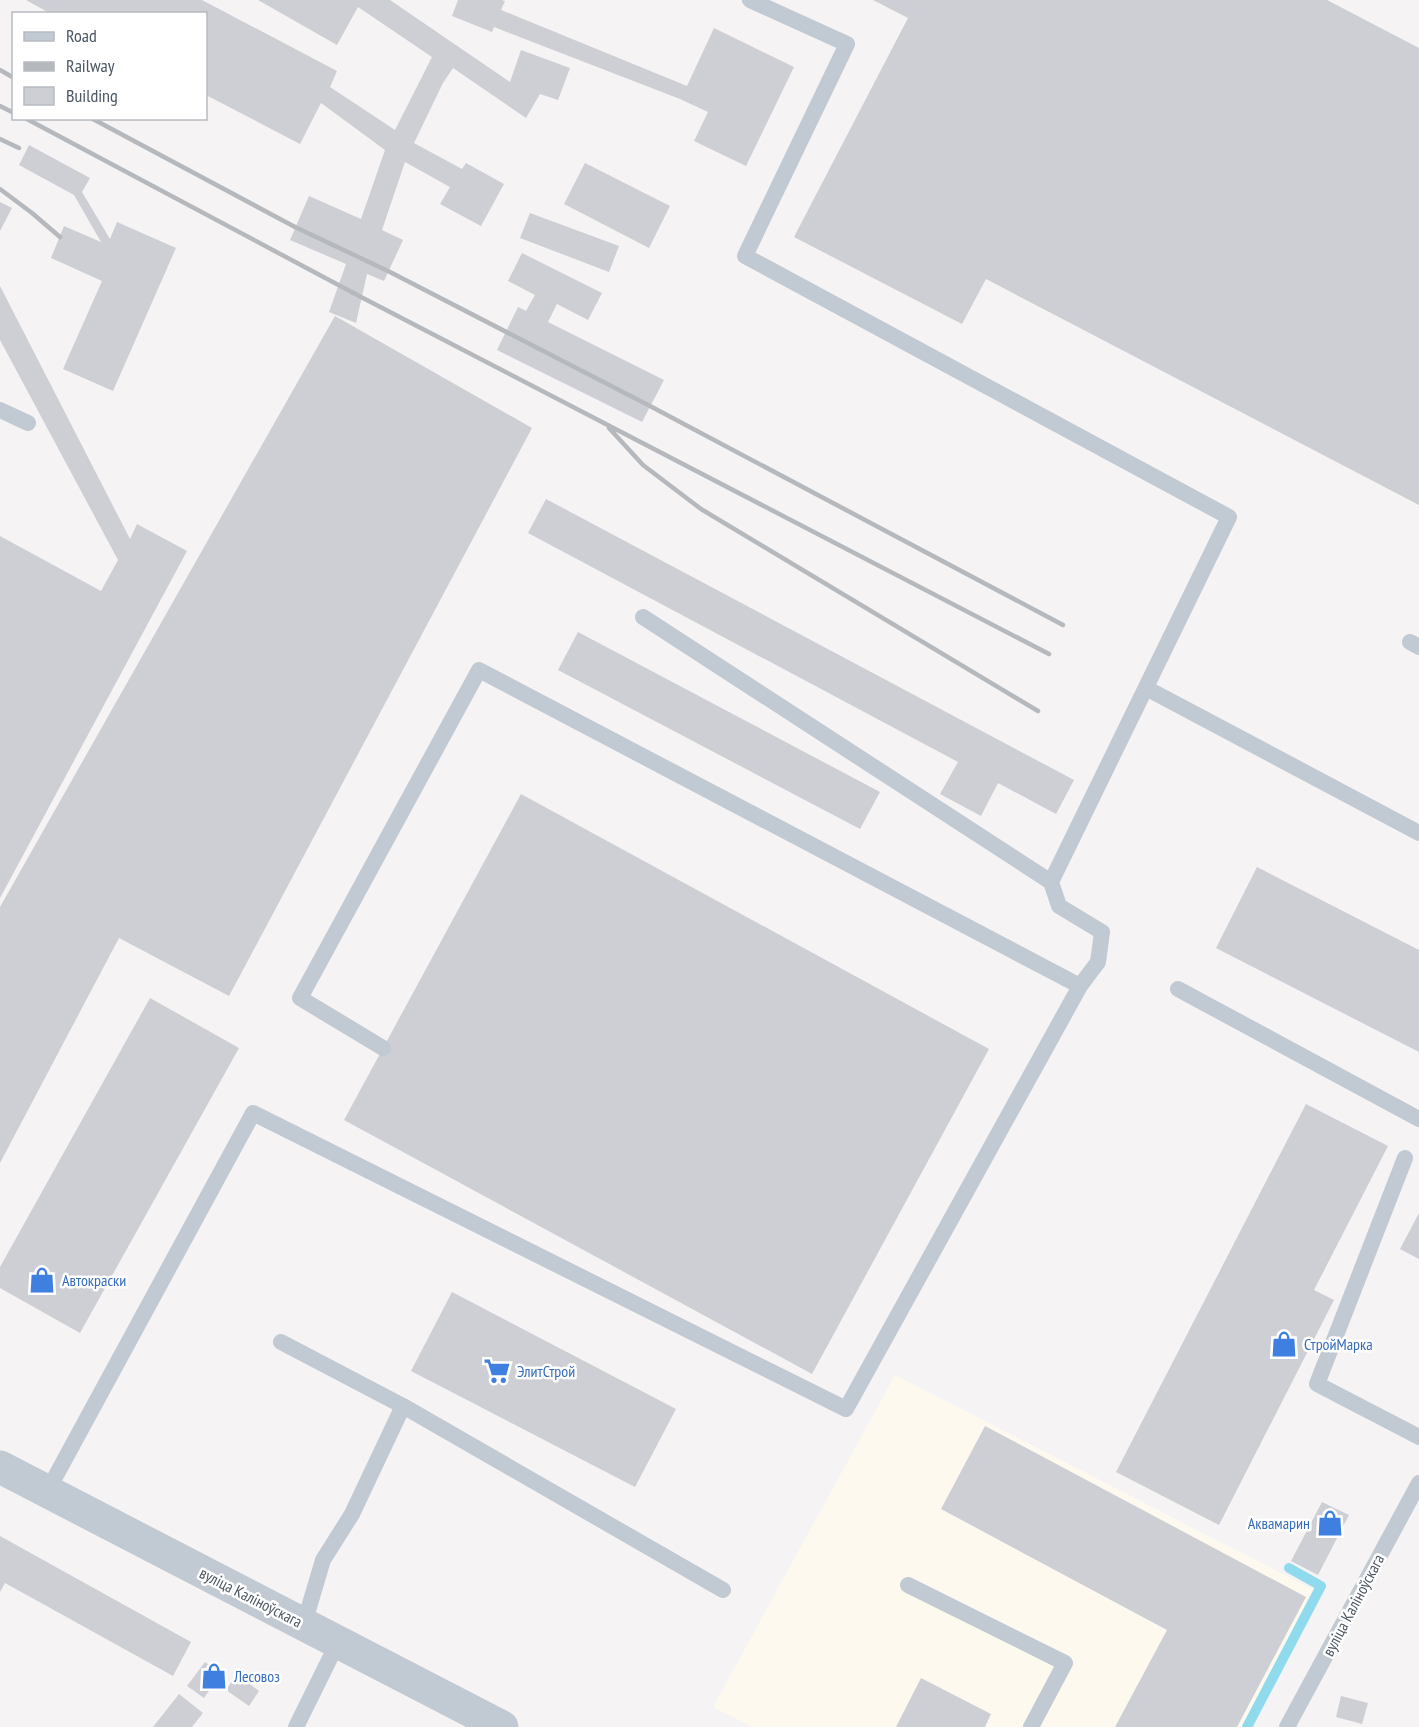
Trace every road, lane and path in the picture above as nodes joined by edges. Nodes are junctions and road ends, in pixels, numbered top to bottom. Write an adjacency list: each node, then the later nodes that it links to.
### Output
1 (750, 0): 5 (lane)
2 (0, 410): 3 (lane)
3 (28, 423)
4 (644, 617): 7 (lane)
5 (1146, 688): 6 (lane); 7 (lane)
6 (1419, 833)
7 (1052, 882): 8 (lane)
8 (1080, 986): 10 (lane); 18 (lane)
9 (1178, 989): 11 (lane)
10 (383, 1048)
11 (1419, 1119)
12 (1405, 1158): 15 (lane)
13 (281, 1342): 14 (lane)
14 (403, 1406): 20 (lane); 21 (lane)
15 (1419, 1437)
16 (0, 1467): 18 (street, вуліца Каліноўскага)
17 (1419, 1483): 26 (lane, вуліца Каліноўскага)
18 (46, 1492): 21 (street, вуліца Каліноўскага)
19 (908, 1585): 25 (lane)
20 (723, 1590)
21 (304, 1624): 22 (street, вуліца Каліноўскага)
22 (338, 1642): 23 (lane); 24 (street, вуліца Каліноўскага)
23 (296, 1727)
24 (502, 1727)
25 (1031, 1727)
26 (1287, 1727)

